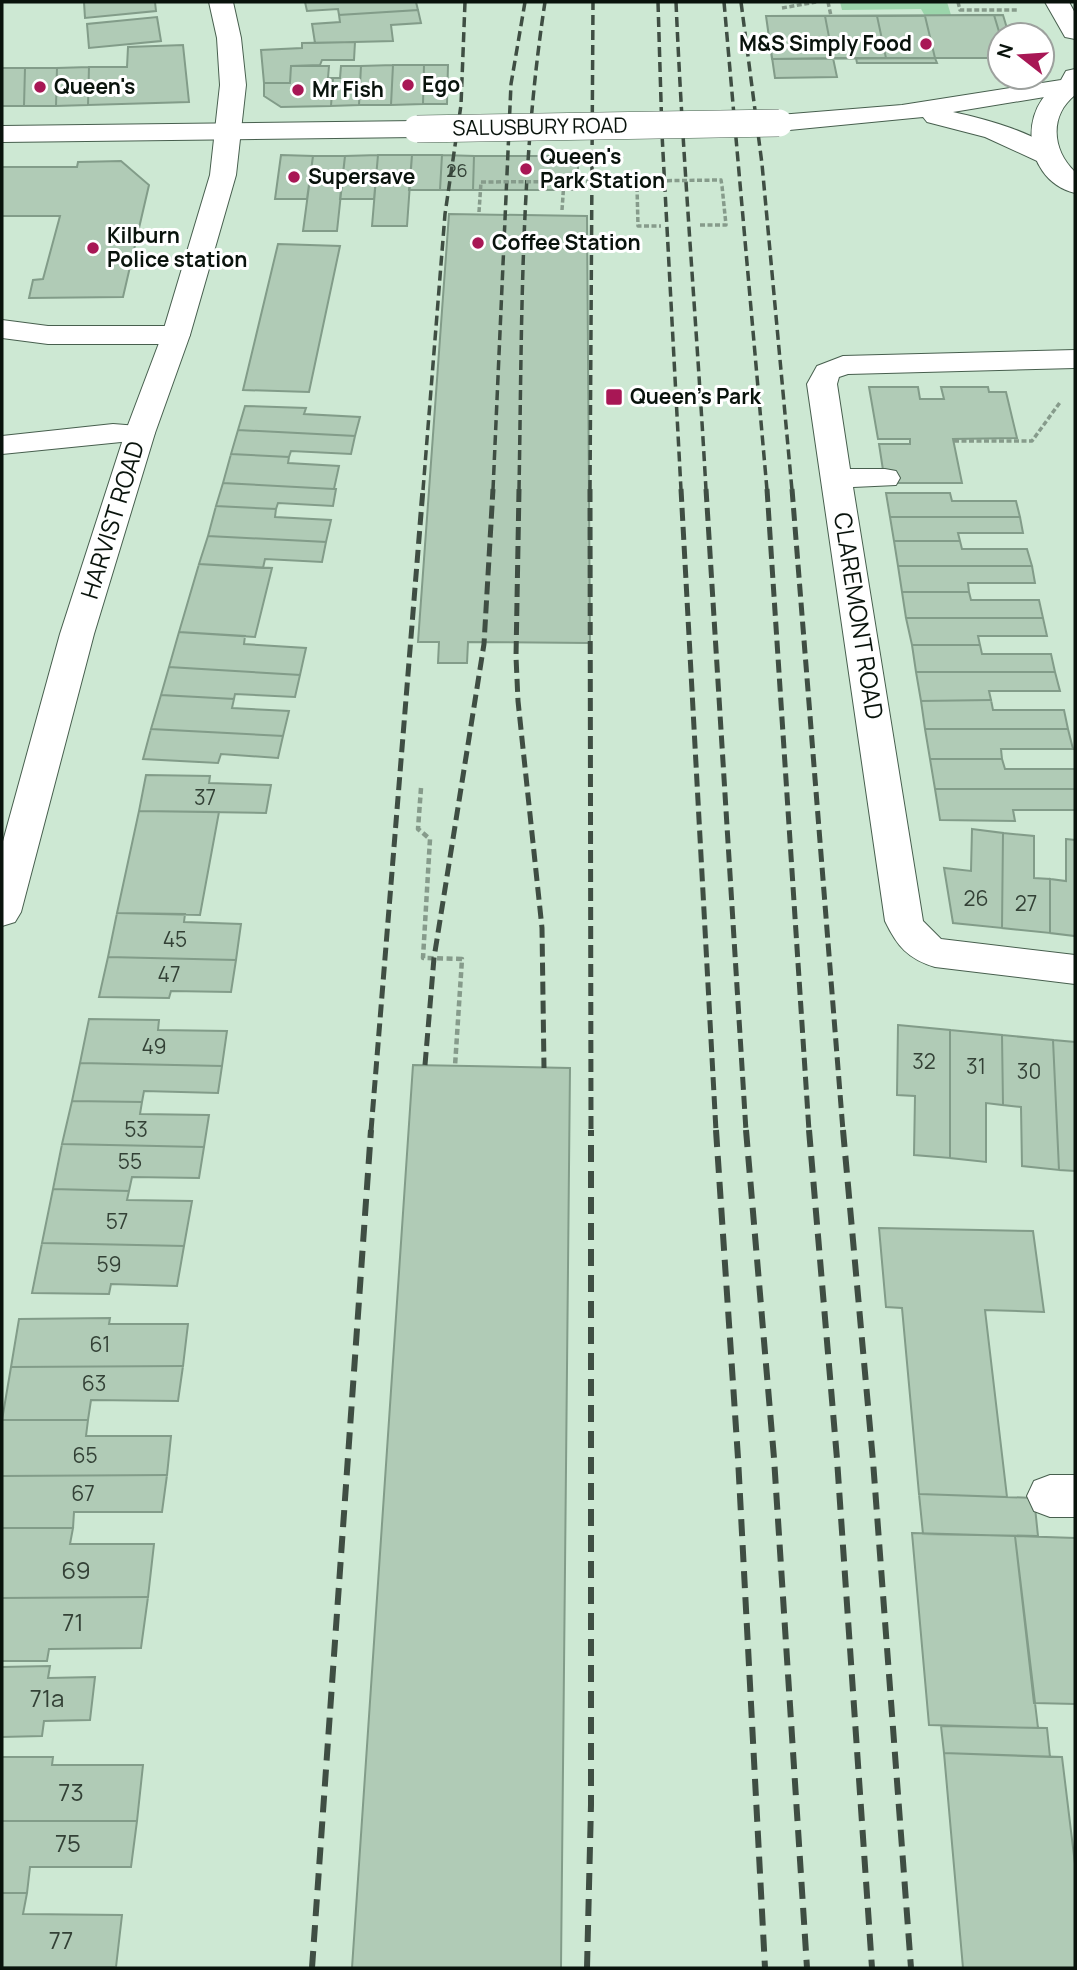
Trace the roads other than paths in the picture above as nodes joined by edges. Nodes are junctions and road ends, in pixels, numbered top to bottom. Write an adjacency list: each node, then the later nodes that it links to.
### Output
1 (222, 2): 6 (street, HARVIST ROAD)
2 (1059, 6): 3 (street)
3 (1075, 34)
4 (1074, 83): 5 (street, SALUSBURY ROAD); 8 (street)
5 (902, 113): 6 (street, SALUSBURY ROAD, bridge); 8 (street)
6 (229, 130): 7 (street, SALUSBURY ROAD); 11 (street, HARVIST ROAD)
7 (2, 134)
8 (1048, 158): 9 (street)
9 (1075, 185)
10 (2, 329): 11 (street)
11 (176, 335): 13 (street, HARVIST ROAD)
12 (1072, 375): 15 (street, CLAREMONT ROAD)
13 (140, 433): 14 (street); 17 (street, HARVIST ROAD)
14 (2, 445)
15 (837, 478): 16 (street); 18 (street, CLAREMONT ROAD)
16 (885, 478)
17 (2, 912)
18 (1075, 969)

